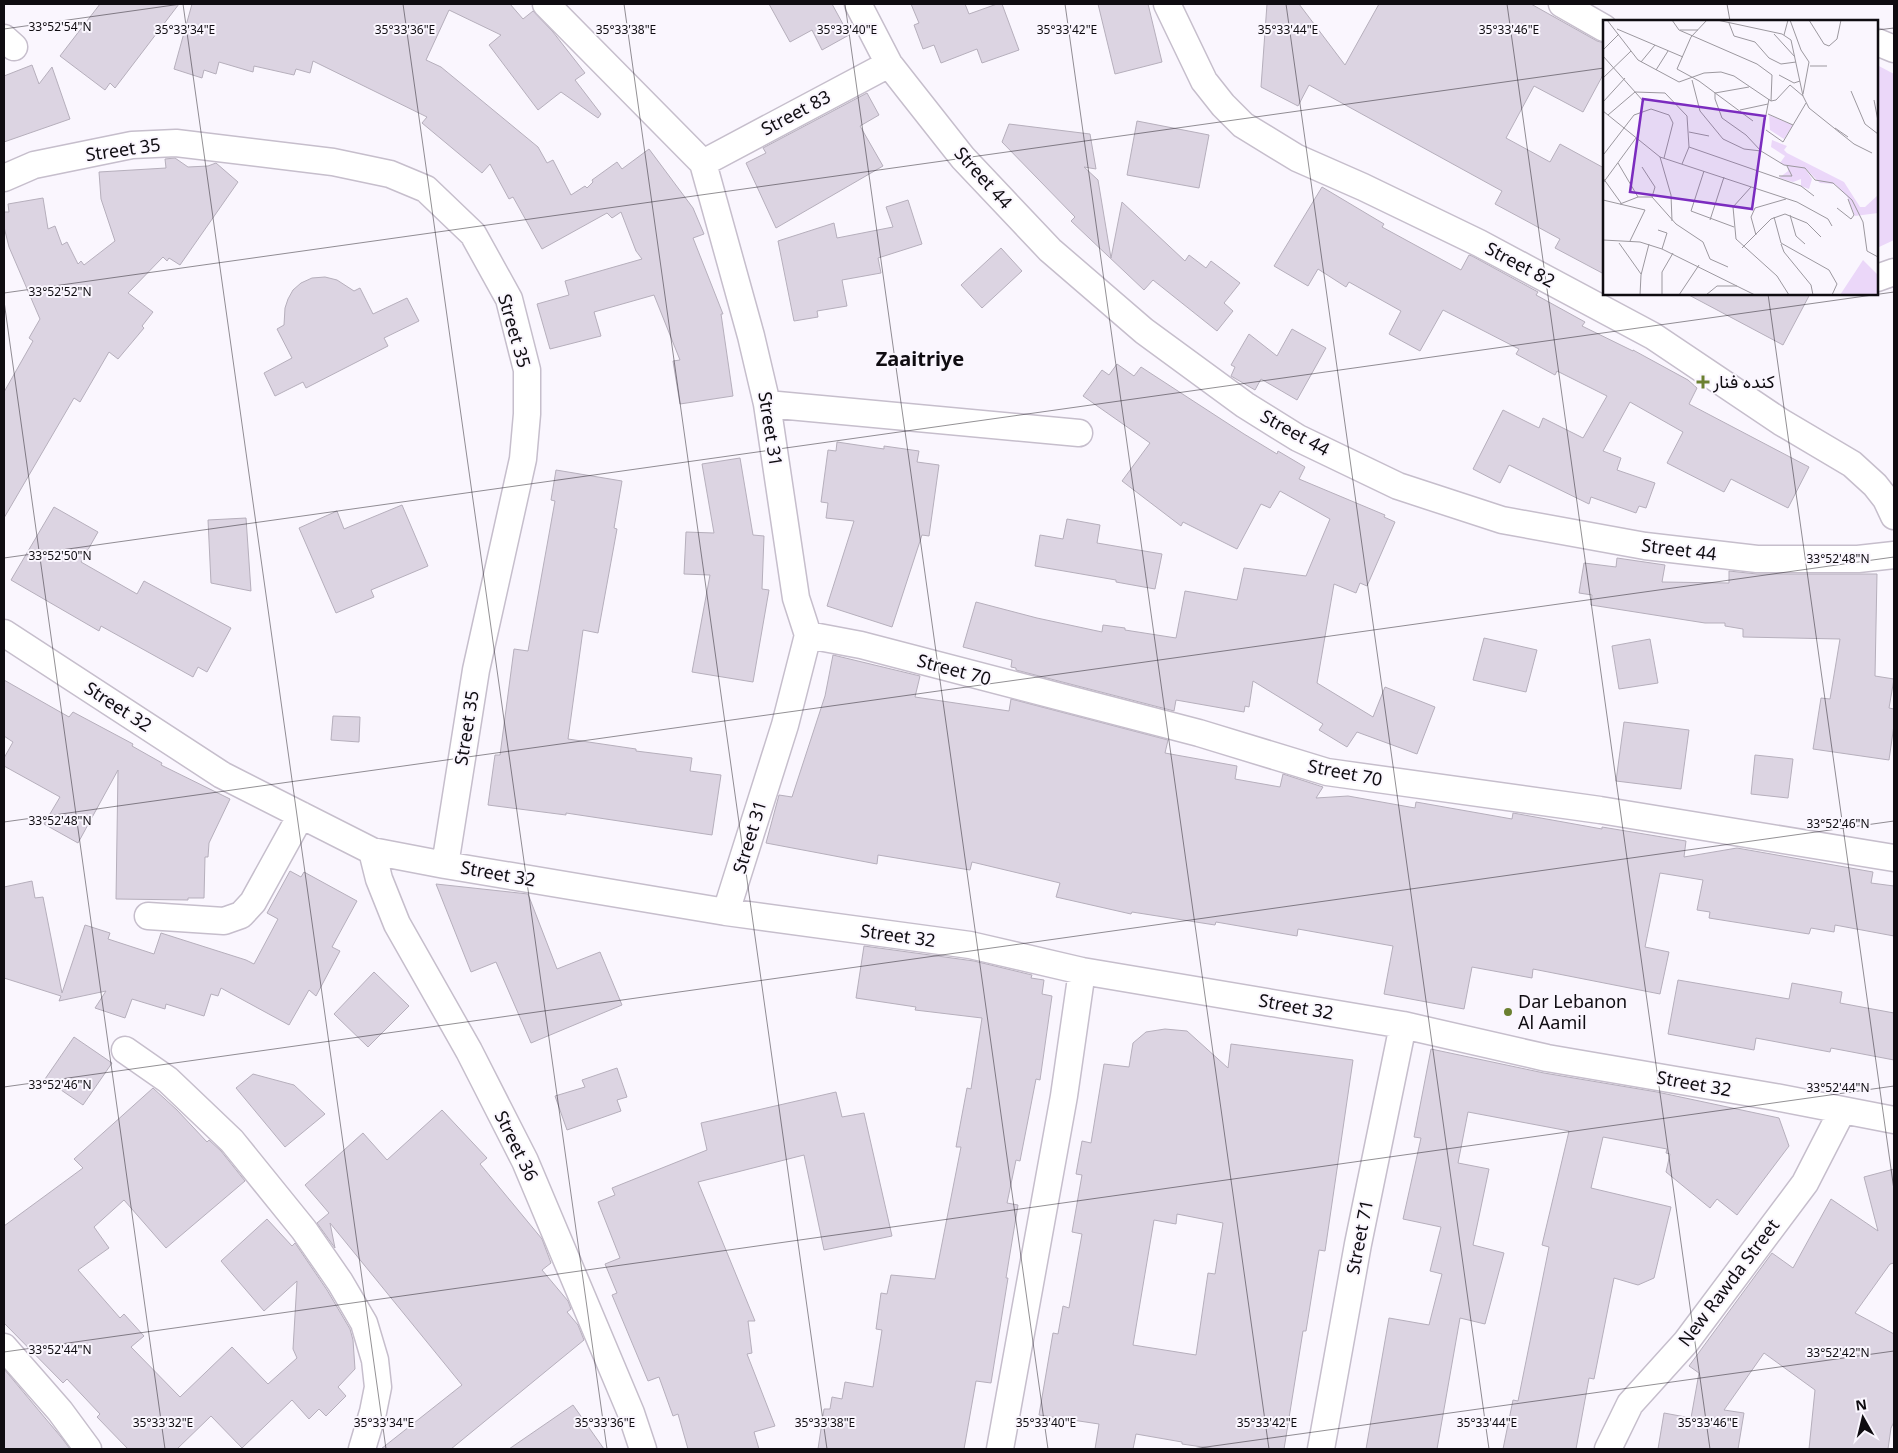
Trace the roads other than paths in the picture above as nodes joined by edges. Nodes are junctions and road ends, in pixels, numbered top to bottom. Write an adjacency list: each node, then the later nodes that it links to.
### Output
1 (546, 4): 9 (street, Street 31)
2 (858, 4): 8 (street, Street 44)
3 (1167, 4): 15 (street, Street 82)
4 (1562, 4): 5 (street)
5 (1603, 27)
6 (1878, 42): 7 (street)
7 (1894, 49)
8 (889, 64): 9 (street, Street 83); 16 (street, Street 44)
9 (703, 163): 13 (street, Street 31)
10 (4, 178): 22 (street, Street 35)
11 (1894, 272): 12 (street)
12 (1878, 278)
13 (767, 404): 14 (street); 18 (street, Street 31)
14 (1079, 433)
15 (1894, 516)
16 (1894, 555)
17 (4, 634): 19 (street, Street 32)
18 (808, 635): 21 (street, Street 70); 23 (street, Street 31)
19 (300, 815): 20 (street, Street 32); 24 (street)
20 (372, 851): 22 (street, Street 32); 33 (street, Street 36)
21 (1894, 858)
22 (445, 865): 23 (street, Street 32)
23 (726, 912): 25 (street, Street 32)
24 (148, 916)
25 (1082, 971): 26 (street, Street 32); 34 (street)
26 (1403, 1025): 28 (street, Street 32); 35 (street, Street 71)
27 (125, 1050): 32 (street)
28 (1842, 1111): 29 (street, Street 32); 36 (street, New Rawda Street)
29 (1894, 1120)
30 (4, 1347): 31 (street)
31 (88, 1449)
32 (362, 1449)
33 (643, 1449)
34 (1000, 1449)
35 (1320, 1449)
36 (1608, 1449)

